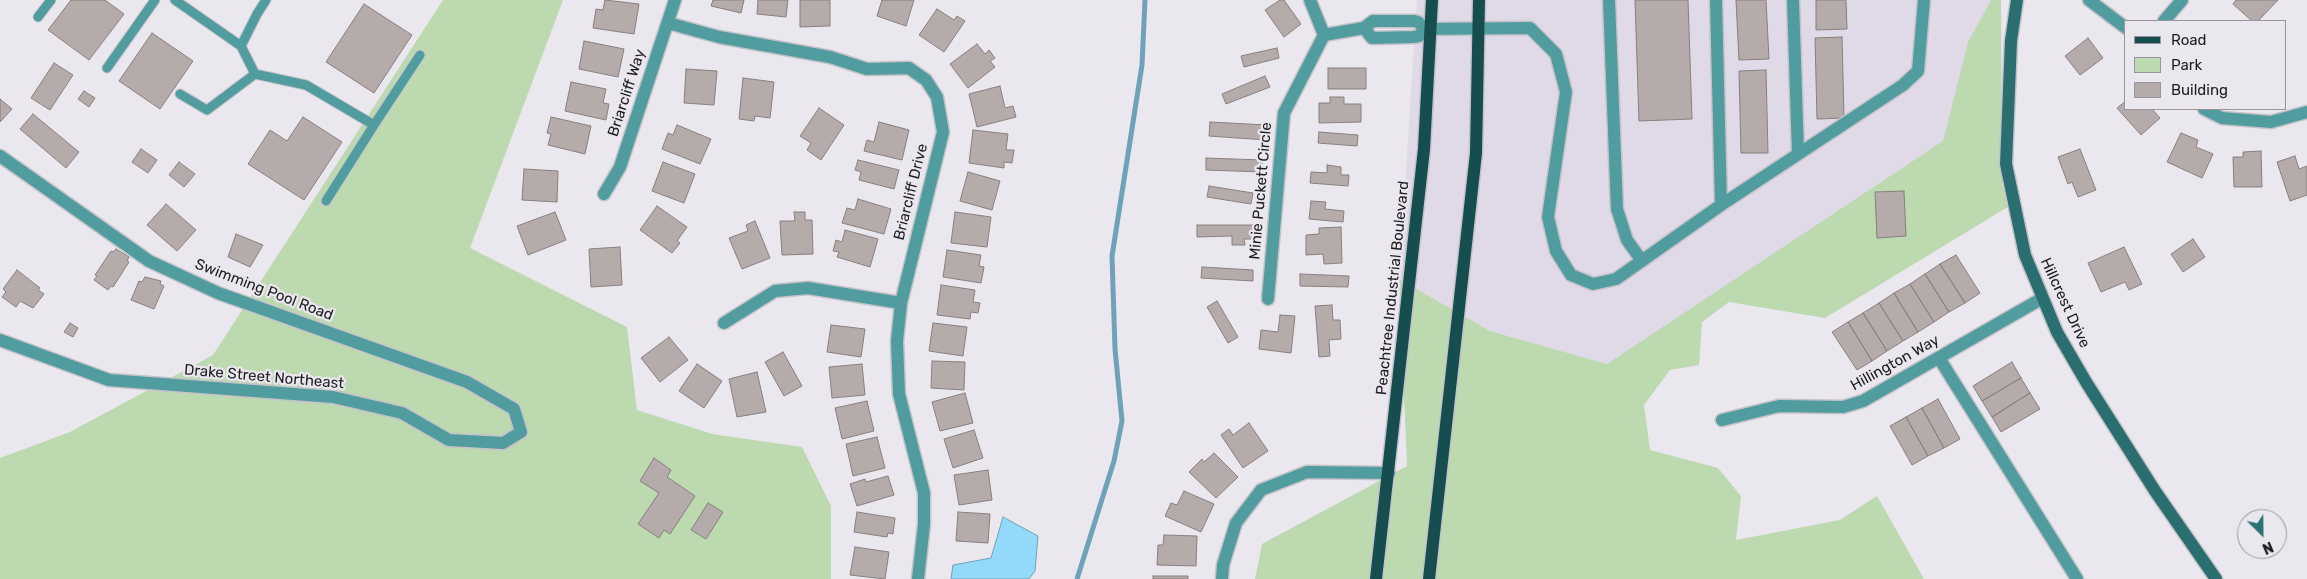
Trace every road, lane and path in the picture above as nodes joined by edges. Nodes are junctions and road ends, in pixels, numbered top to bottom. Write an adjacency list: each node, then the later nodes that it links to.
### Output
1 (52, 0): 16 (lane)
2 (155, 0): 25 (lane)
3 (175, 0): 23 (lane)
4 (266, 0): 23 (lane)
5 (675, 0): 18 (street, Briarcliff Way)
6 (1310, 0): 22 (street)
7 (1432, 0): 20 (main road, Peachtree Industrial Boulevard)
8 (1479, 0): 21 (main road)
9 (1609, 0): 36 (street)
10 (1716, 0): 35 (street)
11 (1793, 0): 31 (street)
12 (1924, 0): 31 (street)
13 (2017, 0): 37 (street, Hillcrest Drive)
14 (2088, 0): 19 (street)
15 (2182, 0): 17 (street)
16 (38, 17)
17 (2165, 20)
18 (668, 23): 33 (street, Briarcliff Way); 39 (street, Briarcliff Drive)
19 (2124, 27)
20 (1428, 29): 21 (street); 22 (street); 45 (main road, Peachtree Industrial Boulevard)
21 (1479, 29): 36 (street); 49 (main road)
22 (1324, 35): 38 (street, Minie Puckett Circle)
23 (242, 46): 26 (lane)
24 (420, 55): 30 (lane)
25 (106, 68)
26 (255, 74): 27 (lane); 30 (lane)
27 (180, 94)
28 (2206, 110): 29 (street)
29 (2307, 112)
30 (374, 125): 34 (lane)
31 (1798, 154): 35 (street)
32 (0, 156): 44 (street, Swimming Pool Road)
33 (604, 194)
34 (326, 201)
35 (1721, 205): 36 (street)
36 (1642, 261)
37 (2042, 298): 42 (street, Hillington Way); 51 (street, Hillcrest Drive)
38 (1268, 299)
39 (901, 303): 40 (street); 46 (street, Briarcliff Drive)
40 (724, 323)
41 (0, 340): 44 (street, Drake Street Northeast)
42 (1939, 358): 43 (street, Hillington Way); 50 (street)
43 (1722, 420)
44 (521, 432)
45 (1389, 473): 47 (street); 48 (main road, Peachtree Industrial Boulevard)
46 (918, 579)
47 (1222, 579)
48 (1376, 579)
49 (1429, 579)
50 (2077, 579)
51 (2216, 579)

